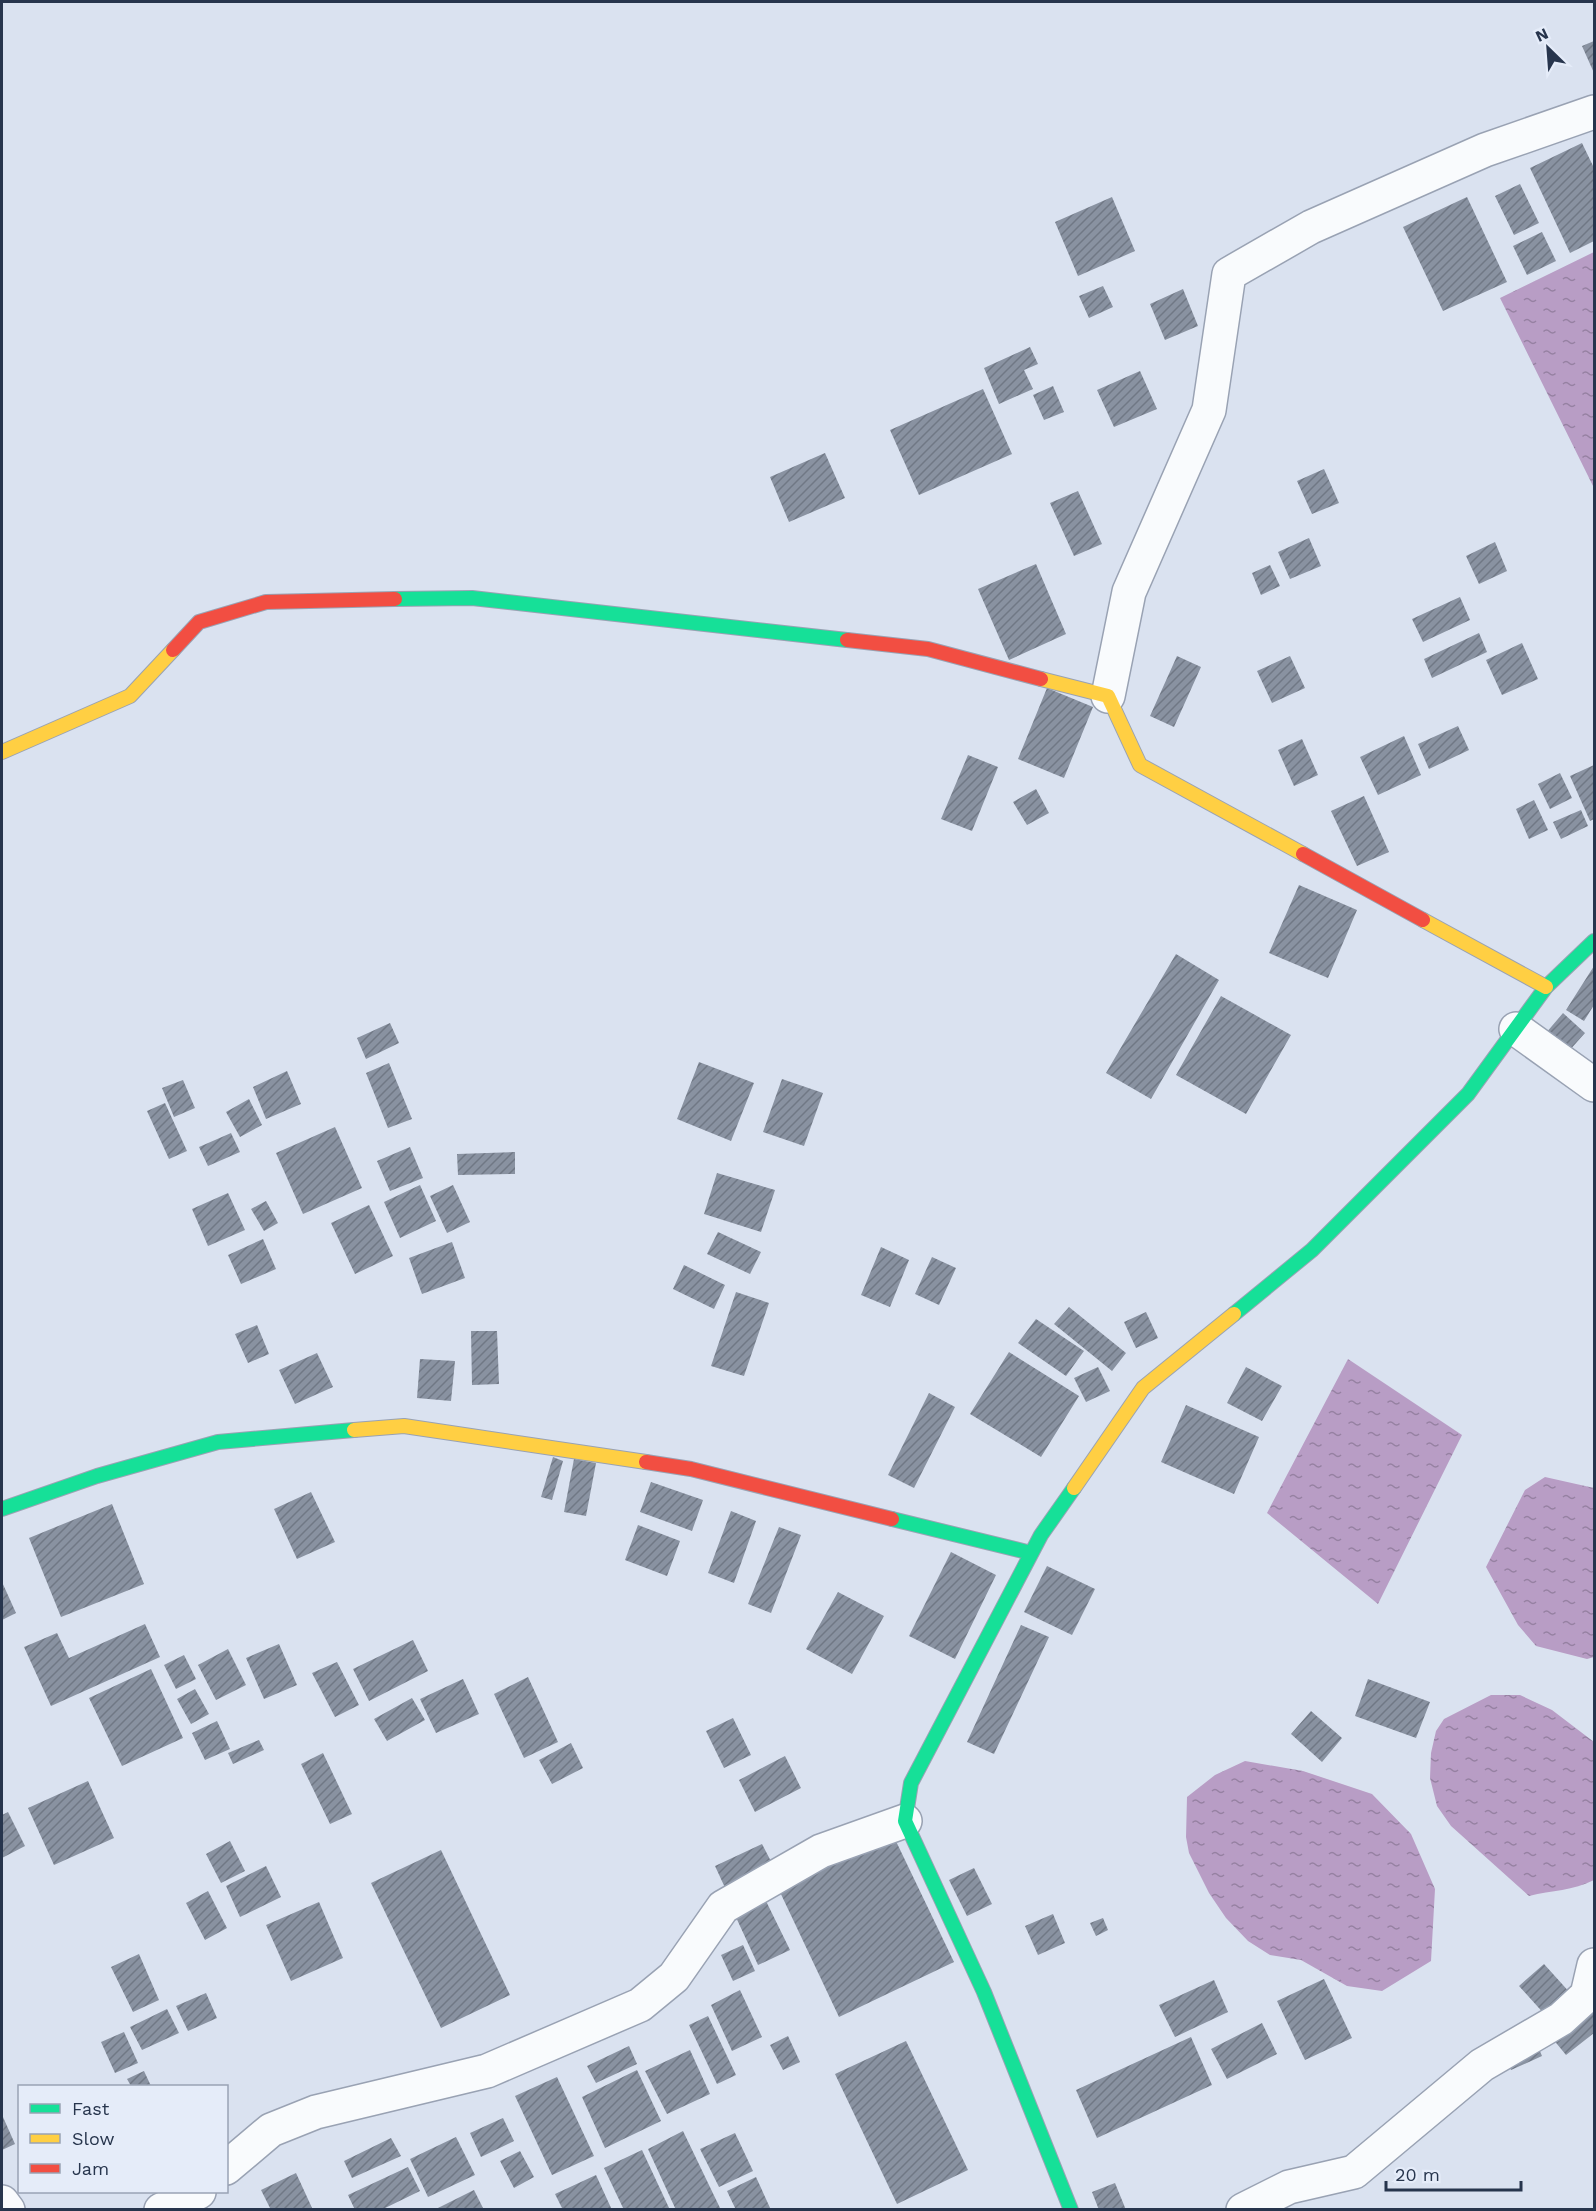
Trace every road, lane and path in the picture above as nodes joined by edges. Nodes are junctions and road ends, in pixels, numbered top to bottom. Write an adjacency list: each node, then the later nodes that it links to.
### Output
1 (1594, 112): 2 (street)
2 (1108, 696): 3 (street); 5 (street)
3 (2, 752)
4 (1594, 940): 5 (street)
5 (1546, 987): 6 (street)
6 (1516, 1029): 7 (street); 9 (street)
7 (1594, 1085)
8 (2, 1509): 9 (street)
9 (1031, 1553): 10 (street)
10 (905, 1821): 12 (street); 17 (street)
11 (1594, 1965): 18 (street)
12 (228, 2167)
13 (201, 2198): 16 (street)
14 (2, 2202): 15 (street)
15 (8, 2210)
16 (161, 2210)
17 (1071, 2210)
18 (1243, 2210)

